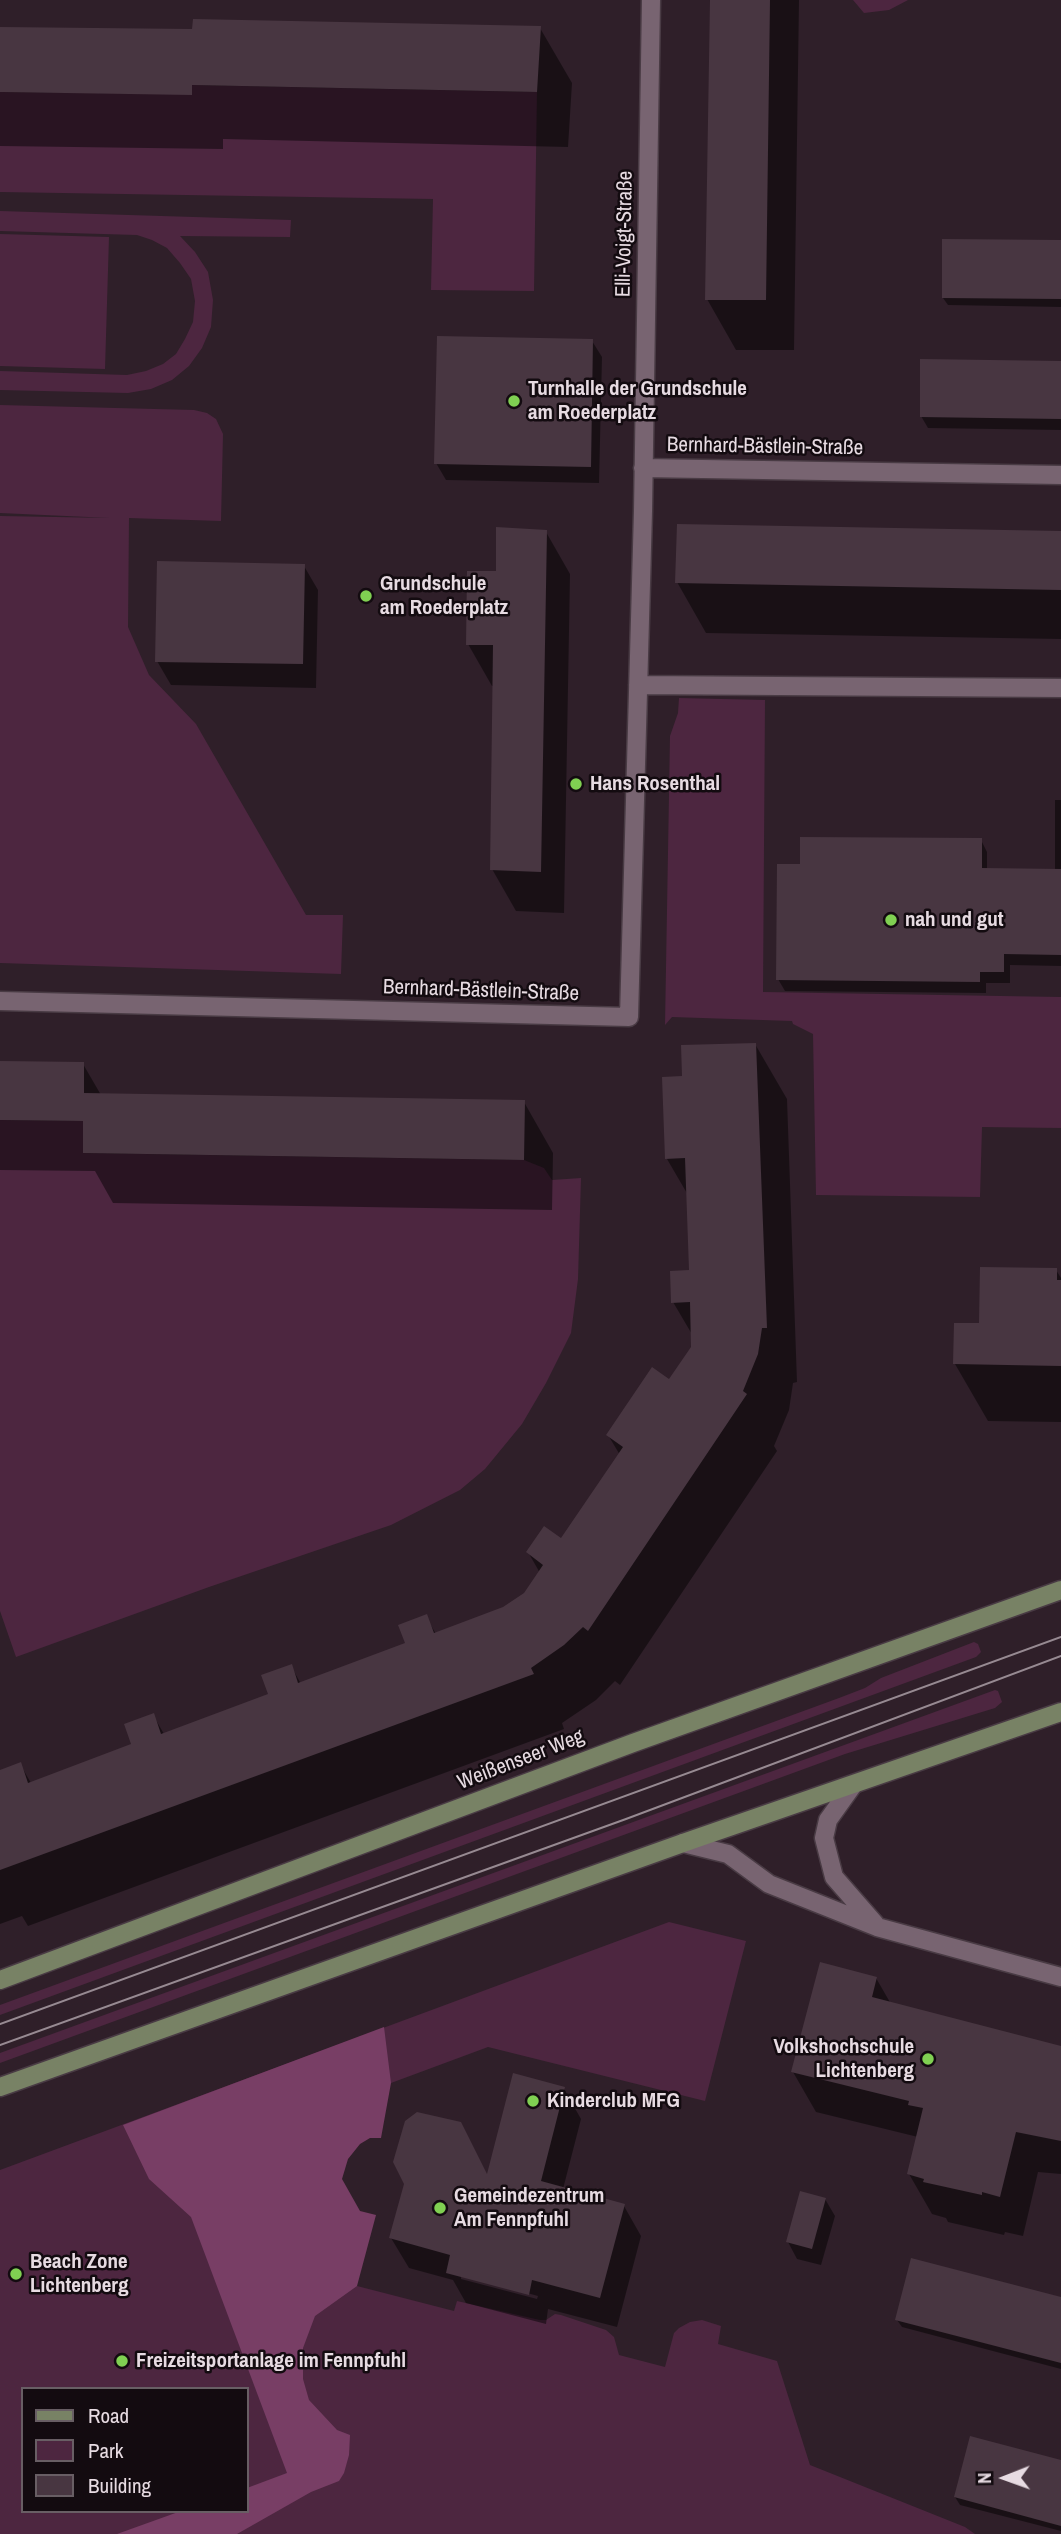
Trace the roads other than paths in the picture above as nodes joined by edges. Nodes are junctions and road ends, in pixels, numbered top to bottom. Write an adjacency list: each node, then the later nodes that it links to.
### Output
1 (651, 0): 2 (street, Elli-Voigt-Straße)
2 (643, 468): 3 (street, Bernhard-Bästlein-Straße); 4 (street, Bernhard-Bästlein-Straße)
3 (1061, 475)
4 (638, 685): 5 (street); 6 (street, Bernhard-Bästlein-Straße)
5 (1061, 688)
6 (0, 1001)
7 (1061, 1590): 13 (main road, Weißenseer Weg)
8 (1061, 1712): 9 (main road)
9 (853, 1786): 10 (main road); 11 (street)
10 (682, 1843): 11 (street); 14 (main road)
11 (877, 1927): 12 (street)
12 (1061, 1977)
13 (0, 1980)
14 (0, 2087)

